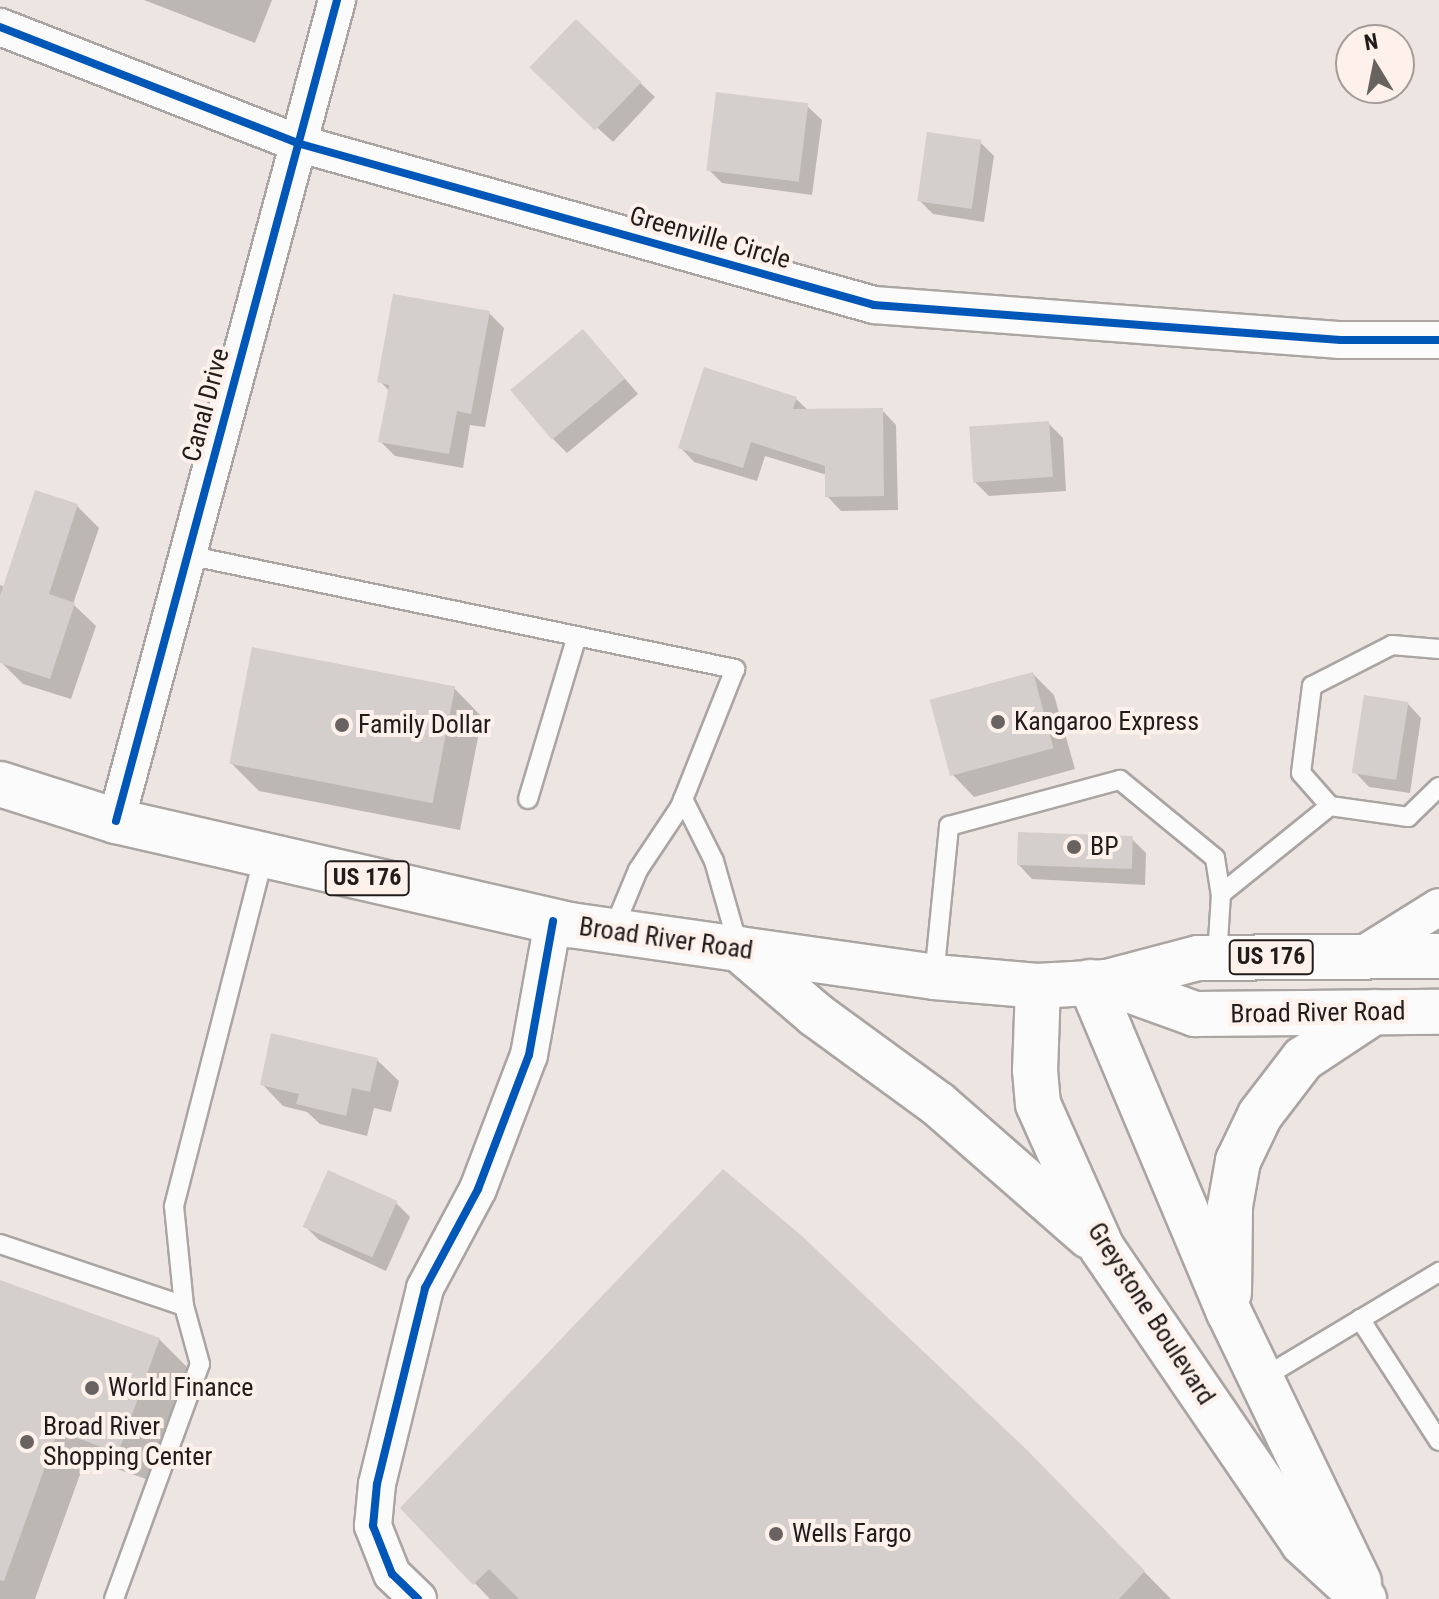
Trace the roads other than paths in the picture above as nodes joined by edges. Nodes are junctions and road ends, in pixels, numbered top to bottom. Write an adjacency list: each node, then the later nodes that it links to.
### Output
1 (337, 0): 3 (street, Canal Drive)
2 (0, 27): 3 (street, Greenville Circle)
3 (297, 143): 4 (street, Greenville Circle); 5 (street, Canal Drive)
4 (1439, 340)
5 (187, 555): 6 (lane); 13 (street, Canal Drive)
6 (577, 636): 10 (lane); 11 (lane)
7 (1439, 649): 12 (lane)
8 (0, 784): 13 (main road, Broad River Road / US 176)
9 (1439, 787): 12 (lane)
10 (528, 799)
11 (682, 803): 18 (lane); 19 (lane)
12 (1330, 806): 15 (lane)
13 (116, 821): 14 (main road, Broad River Road / US 176)
14 (264, 854): 17 (main road, Broad River Road / US 176); 31 (lane)
15 (1221, 894): 21 (lane); 23 (lane)
16 (1439, 907): 22 (street)
17 (553, 921): 18 (main road, Broad River Road / US 176); 37 (street)
18 (612, 931): 19 (main road, Broad River Road / US 176)
19 (739, 949): 23 (main road, Broad River Road / US 176); 29 (main road)
20 (1439, 956): 22 (main road, Broad River Road / US 176)
21 (1217, 957): 22 (main road, Broad River Road / US 176); 24 (main road, Broad River Road / US 176)
22 (1359, 957)
23 (934, 977): 25 (main road, Broad River Road / US 176)
24 (1099, 982): 25 (main road, Broad River Road / US 176); 26 (main road, Broad River Road); 32 (main road, Greystone Boulevard)
25 (1038, 986): 29 (main road, Greystone Boulevard)
26 (1374, 1012): 27 (main road, Broad River Road); 32 (main road)
27 (1439, 1012)
28 (0, 1244): 31 (lane)
29 (1102, 1248): 38 (main road, Greystone Boulevard)
30 (1439, 1272): 33 (lane)
31 (184, 1306): 36 (lane)
32 (1229, 1312): 34 (main road, Greystone Boulevard)
33 (1360, 1319): 34 (lane); 35 (lane)
34 (1261, 1379): 38 (main road, Greystone Boulevard)
35 (1439, 1441)
36 (114, 1599)
37 (418, 1599)
38 (1366, 1599)

